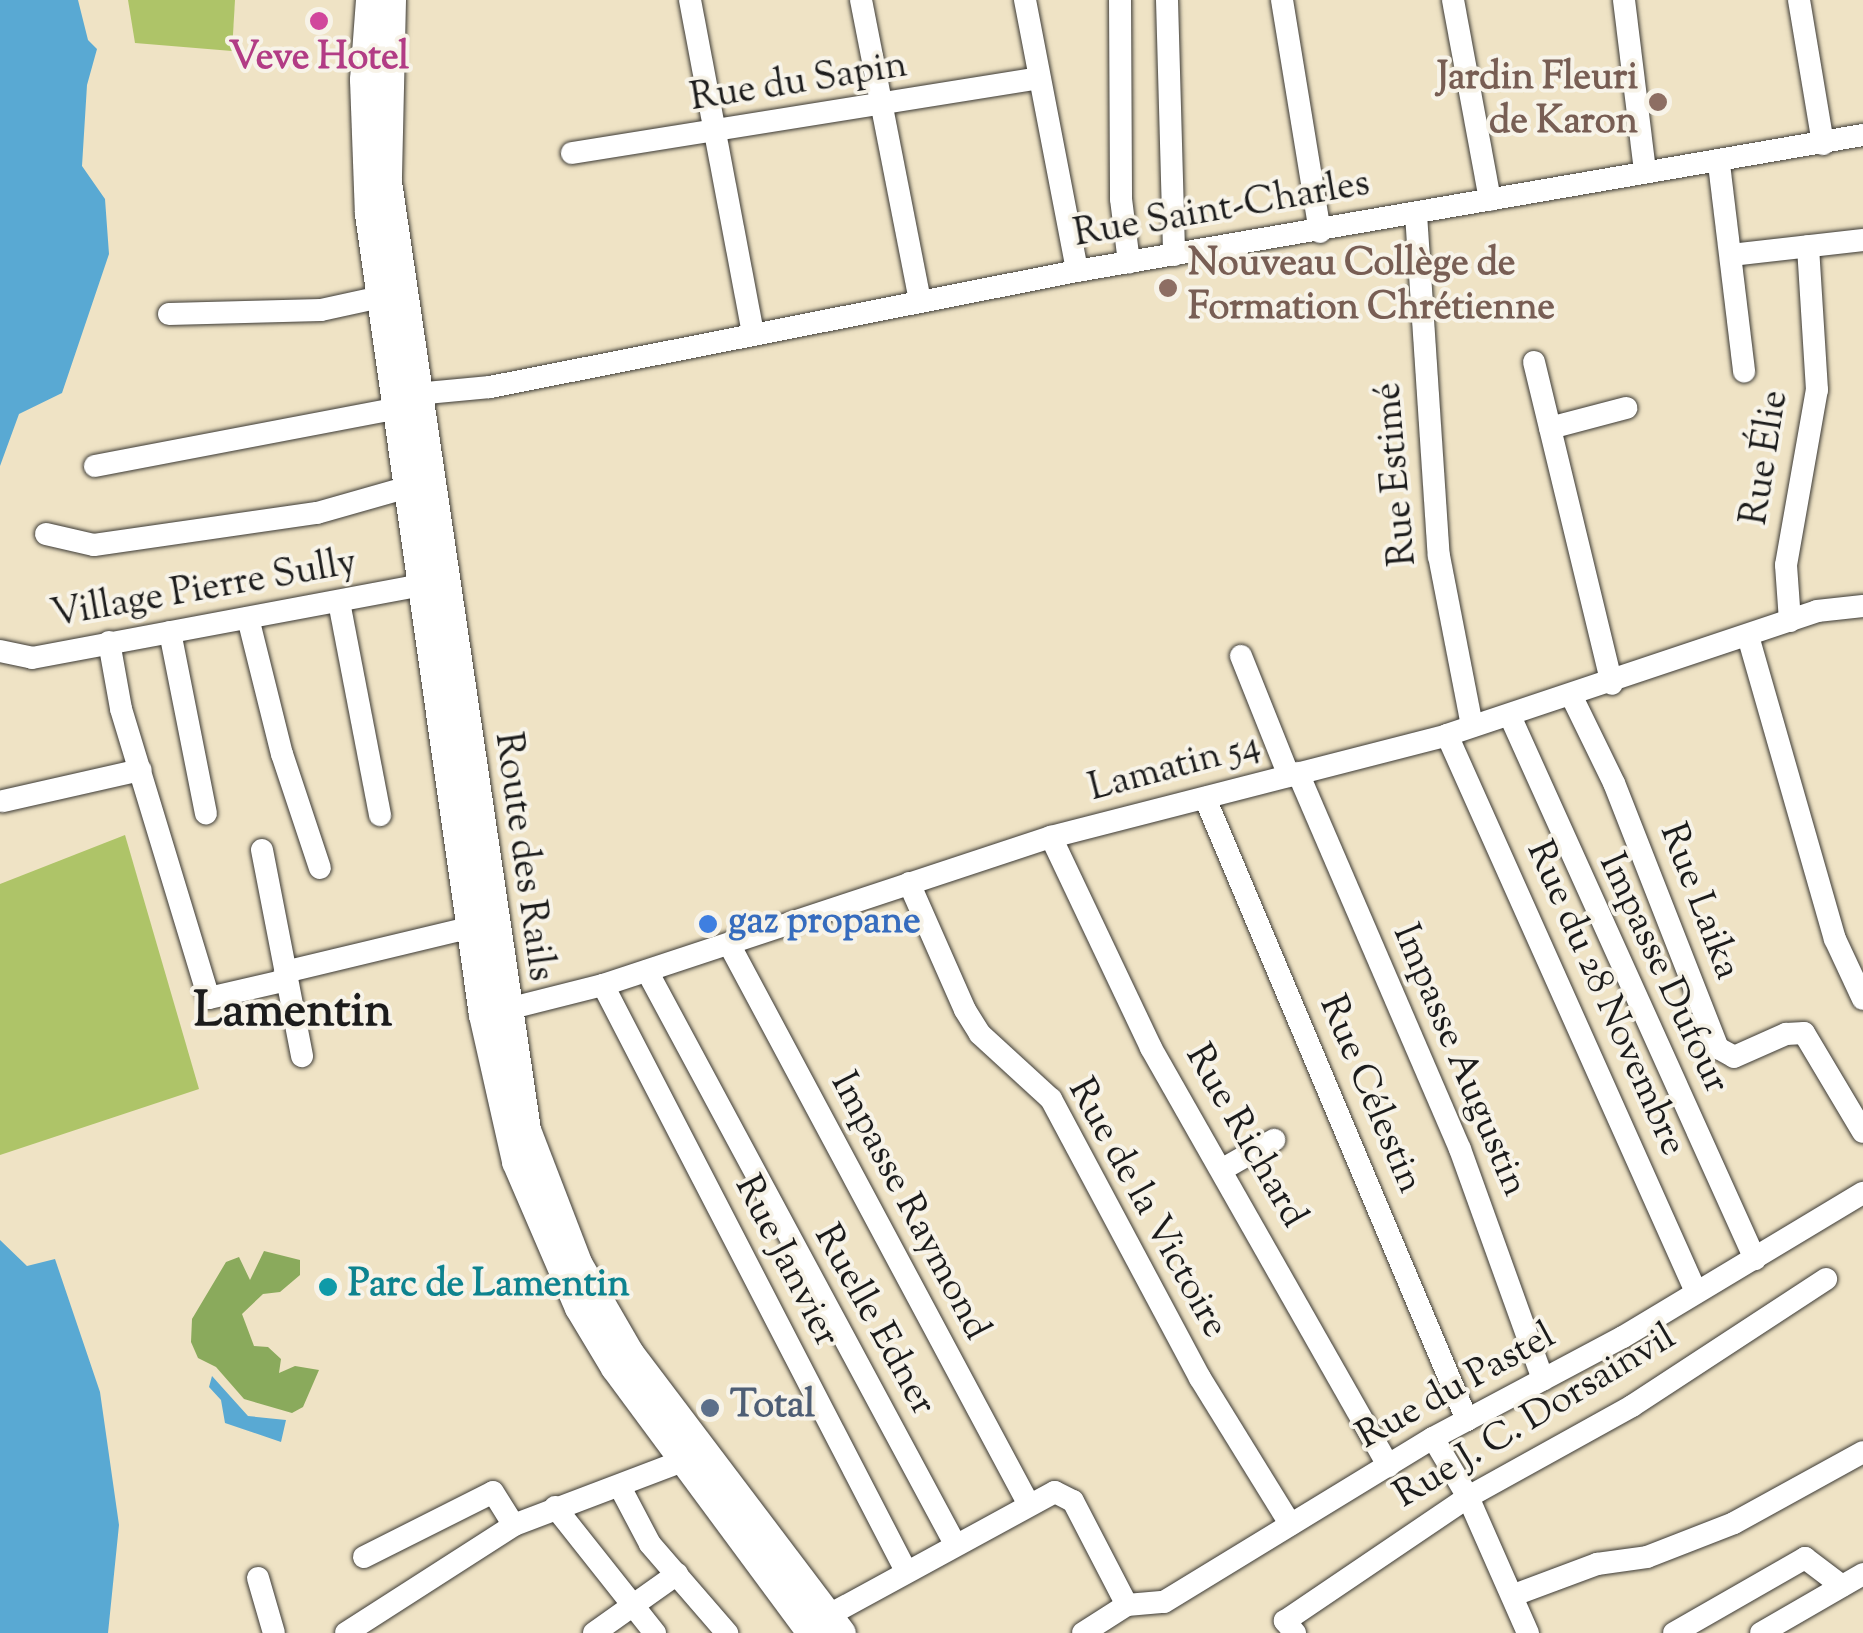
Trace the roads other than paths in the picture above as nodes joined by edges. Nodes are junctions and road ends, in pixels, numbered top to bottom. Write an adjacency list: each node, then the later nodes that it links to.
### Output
1 (370, 0): 29 (main road, Route des Rails)
2 (392, 0): 35 (main road, Route des Rails)
3 (690, 0): 14 (street)
4 (861, 0): 13 (street)
5 (1026, 0): 12 (street)
6 (1120, 0): 27 (street)
7 (1167, 0): 25 (street)
8 (1282, 0): 22 (street)
9 (1452, 0): 20 (street)
10 (1624, 0): 19 (street)
11 (1799, 0): 16 (street)
12 (1036, 80): 13 (street, Rue du Sapin); 28 (street)
13 (882, 107): 14 (street, Rue du Sapin); 30 (street)
14 (714, 134): 17 (street, Rue du Sapin); 32 (street)
15 (1863, 135): 16 (street, Rue Saint-Charles)
16 (1823, 144): 18 (street, Rue Saint-Charles)
17 (572, 153)
18 (1718, 164): 19 (street, Rue Saint-Charles); 26 (street)
19 (1645, 172): 20 (street, Rue Saint-Charles)
20 (1490, 200): 21 (street, Rue Saint-Charles)
21 (1416, 214): 22 (street, Rue Saint-Charles); 54 (street, Rue Estimé)
22 (1320, 232): 25 (street, Rue Saint-Charles)
23 (1863, 240): 24 (street)
24 (1808, 246): 26 (street); 45 (street, Rue Élie)
25 (1174, 255): 27 (street, Rue Saint-Charles)
26 (1731, 255): 34 (street)
27 (1130, 262): 28 (street, Rue Saint-Charles)
28 (1077, 271): 30 (street, Rue Saint-Charles)
29 (381, 297): 31 (street); 35 (main road, Route des Rails)
30 (920, 301): 32 (street, Rue Saint-Charles)
31 (169, 314)
32 (753, 334): 35 (street, Rue Saint-Charles)
33 (1534, 362): 37 (street)
34 (1744, 371)
35 (406, 401): 38 (street, Rue Saint-Charles); 39 (main road, Route des Rails); 72 (main road, Route des Rails)
36 (1626, 408): 37 (street)
37 (1550, 428): 51 (street)
38 (95, 466)
39 (408, 487): 40 (street); 41 (main road, Route des Rails)
40 (46, 534)
41 (421, 585): 42 (street, Village Pierre Sully); 66 (main road, Route des Rails)
42 (339, 602): 44 (street, Village Pierre Sully); 61 (street)
43 (1863, 606): 45 (street, Lamatin 54)
44 (248, 618): 46 (street, Village Pierre Sully); 64 (street)
45 (1790, 621): 47 (street, Lamatin 54)
46 (170, 632): 48 (street, Village Pierre Sully); 60 (street)
47 (1748, 636): 51 (street, Lamatin 54); 71 (street)
48 (109, 642): 49 (street, Village Pierre Sully); 56 (street)
49 (0, 651)
50 (1241, 656): 57 (street, Impasse Augustin)
51 (1612, 684): 52 (street, Lamatin 54)
52 (1572, 697): 53 (street, Lamatin 54); 74 (street, Rue Laika)
53 (1510, 716): 54 (street, Lamatin 54); 78 (street, Impasse Dufour)
54 (1472, 726): 55 (street, Lamatin 54)
55 (1447, 734): 57 (street, Lamatin 54); 80 (street, Rue du 28 Novembre)
56 (142, 770): 59 (street); 69 (street)
57 (1294, 774): 58 (street, Lamatin 54); 81 (street, Impasse Augustin)
58 (1205, 798): 62 (street, Lamatin 54); 82 (street, Rue Célestin)
59 (3, 801)
60 (206, 813)
61 (380, 815)
62 (1051, 838): 65 (street, Lamatin 54); 76 (street, Rue Richard)
63 (262, 850): 69 (street)
64 (320, 868)
65 (909, 883): 67 (street, Lamatin 54); 92 (street, Rue de la Victoire)
66 (473, 926): 69 (street); 72 (main road, Route des Rails)
67 (729, 944): 68 (street, Lamatin 54); 89 (street, Impasse Raymond)
68 (647, 971): 70 (street, Lamatin 54); 93 (street, Ruelle Edner)
69 (286, 976): 73 (street)
70 (603, 986): 72 (street, Lamatin 54); 95 (street, Rue Janvier)
71 (1863, 999)
72 (494, 1012): 85 (main road, Route des Rails); 103 (main road, Route des Rails)
73 (302, 1056)
74 (1863, 1132)
75 (1274, 1140): 76 (street)
76 (1223, 1169): 86 (street, Rue Richard)
77 (1863, 1193): 78 (street, Rue du Pastel)
78 (1755, 1259): 80 (street, Rue du Pastel)
79 (1826, 1279): 88 (street, Rue J. C. Dorsainvil)
80 (1696, 1292): 81 (street, Rue du Pastel)
81 (1543, 1379): 82 (street, Rue du Pastel)
82 (1467, 1420): 83 (street, Rue du Pastel)
83 (1433, 1438): 86 (street, Rue du Pastel); 88 (street)
84 (1863, 1452): 100 (street)
85 (680, 1462): 87 (street); 103 (main road, Route des Rails)
86 (1388, 1466): 92 (street, Rue du Pastel)
87 (620, 1488): 90 (street); 96 (street)
88 (1468, 1496): 100 (street); 104 (street, Rue J. C. Dorsainvil)
89 (1028, 1503): 93 (street); 102 (street)
90 (554, 1507): 91 (street); 101 (street)
91 (514, 1524): 94 (street); 106 (street)
92 (1290, 1524): 102 (street, Rue du Pastel)
93 (955, 1544): 95 (street)
94 (364, 1557)
95 (906, 1571): 103 (street)
96 (677, 1574): 101 (street); 109 (street)
97 (1863, 1574): 99 (street)
98 (258, 1578): 105 (street)
99 (1842, 1586): 112 (street); 113 (street)
100 (1514, 1594): 111 (street)
101 (633, 1605): 107 (street); 108 (street)
102 (1126, 1605): 110 (street, Rue du Pastel)
103 (827, 1627)
104 (1290, 1627)
105 (274, 1633)
106 (346, 1633)
107 (594, 1633)
108 (655, 1633)
109 (727, 1633)
110 (1083, 1633)
111 (1528, 1633)
112 (1674, 1633)
113 (1760, 1633)

